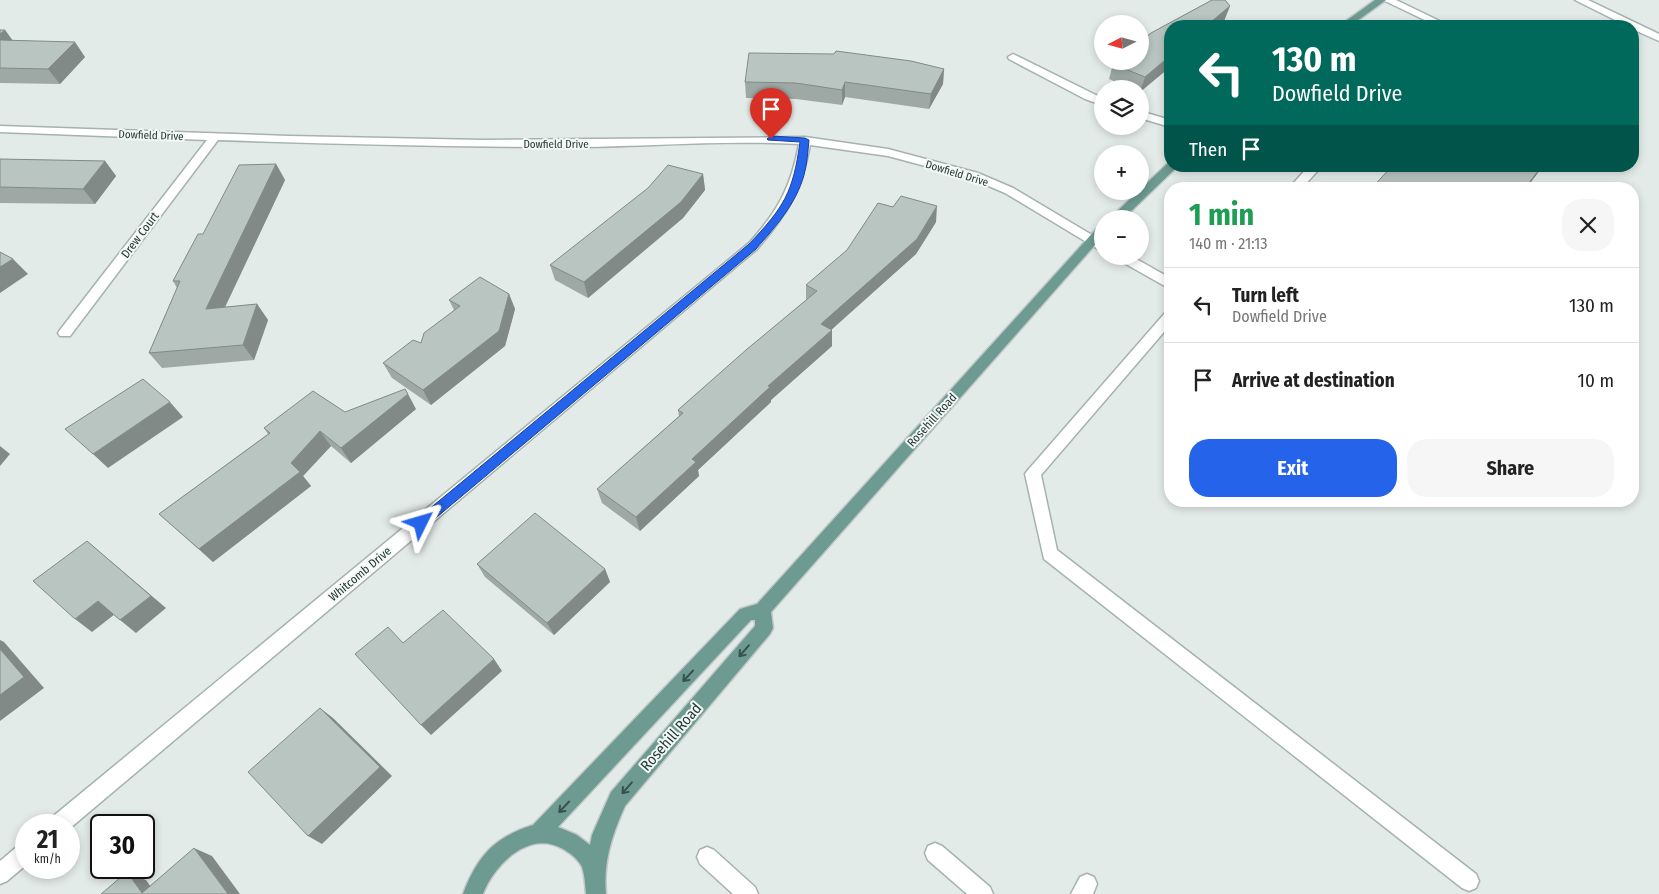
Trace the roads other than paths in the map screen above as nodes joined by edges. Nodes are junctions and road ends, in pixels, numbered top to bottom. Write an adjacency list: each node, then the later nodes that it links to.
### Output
1 (1381, 0): 4 (main road)
2 (1388, 0): 5 (street)
3 (1580, 0): 6 (street)
4 (1353, 20)
5 (1432, 20)
6 (1622, 20)
7 (1639, 28): 8 (street)
8 (1659, 38)
9 (1013, 57): 10 (street)
10 (1094, 99)
11 (1149, 117): 12 (street)
12 (1164, 122)
13 (0, 129): 14 (street, Dowfield Drive)
14 (215, 137): 15 (street, Dowfield Drive); 25 (street, Drew Court)
15 (805, 140): 20 (street, Dowfield Drive); 27 (street, Whitcomb Drive)
16 (1166, 172): 19 (main road)
17 (1310, 172): 18 (street)
18 (1301, 182)
19 (1125, 210)
20 (1094, 235)
21 (1094, 244): 26 (main road, Rosehill Road)
22 (1137, 265): 23 (street)
23 (1164, 280)
24 (1164, 323): 33 (street)
25 (65, 333)
26 (762, 610): 28 (main road, Rosehill Road, one-way to 28); 34 (main road, Rosehill Road, one-way to 34)
27 (71, 814)
28 (538, 834): 34 (main road); 35 (main road)
29 (935, 853): 37 (street)
30 (707, 857): 36 (street)
31 (15, 861): 32 (street)
32 (0, 874)
33 (1469, 881)
34 (595, 885)
35 (473, 894)
36 (748, 894)
37 (983, 894)

